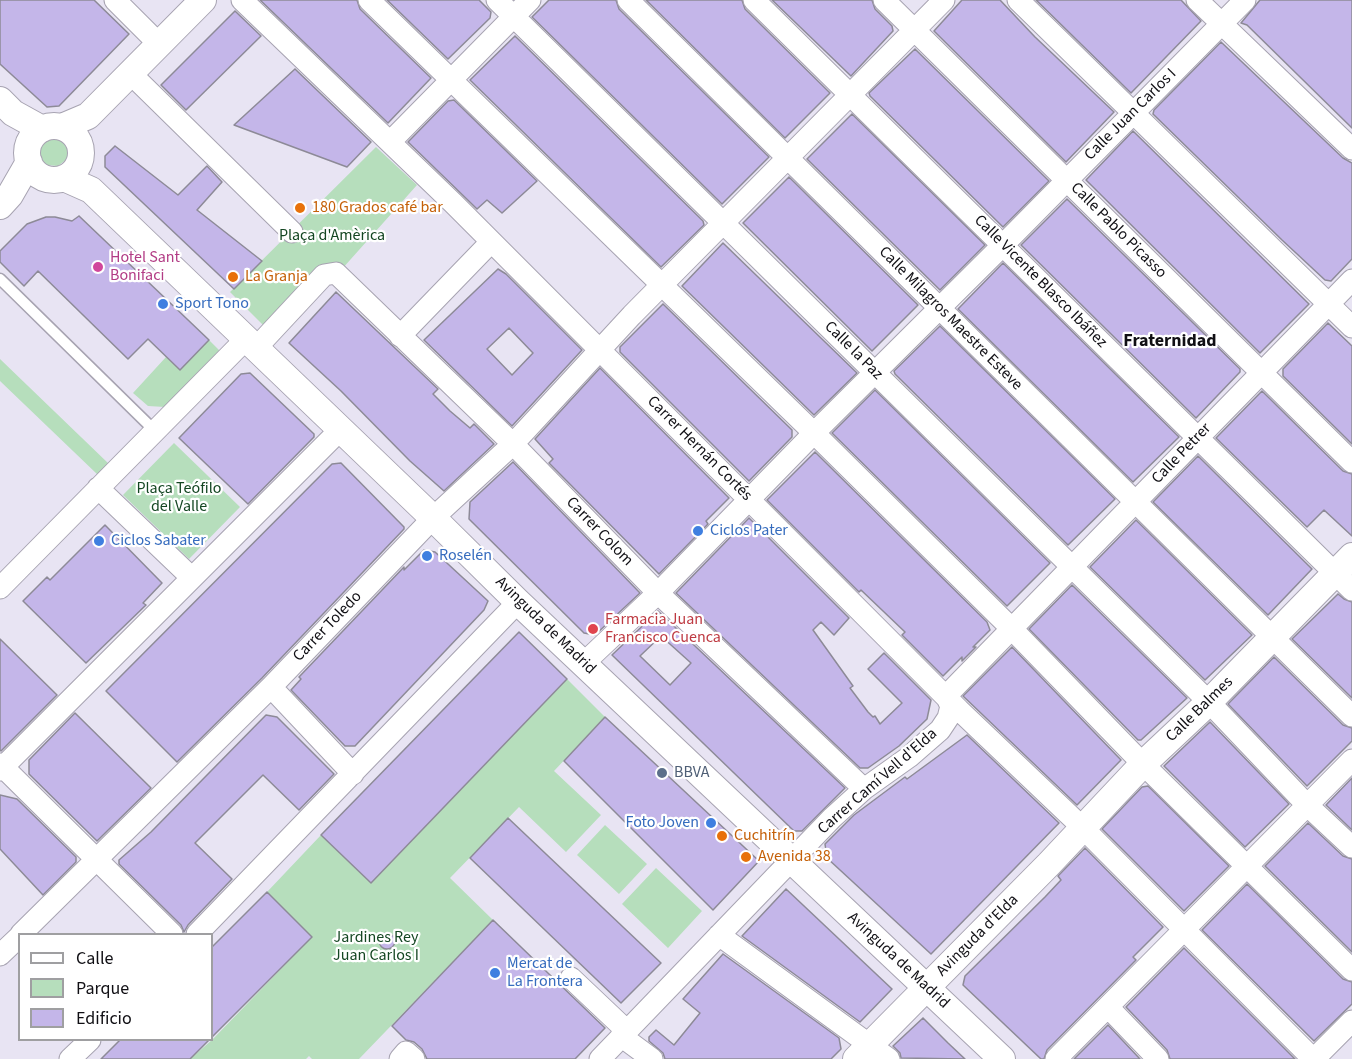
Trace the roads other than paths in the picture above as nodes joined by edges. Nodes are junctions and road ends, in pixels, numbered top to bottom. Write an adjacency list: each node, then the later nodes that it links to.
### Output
1 (115, 0): 17 (street)
2 (203, 0): 17 (street)
3 (242, 0): 23 (street, Carrer Hernán Cortés)
4 (369, 0): 19 (street)
5 (497, 0): 14 (street, Calle la Paz)
6 (530, 0): 14 (street)
7 (628, 0): 26 (street, Calle Milagros Maestre Esteve)
8 (754, 0): 20 (street, Calle Vicente Blasco Ibáñez)
9 (884, 0): 16 (street, Calle Pablo Picasso)
10 (944, 0): 16 (street, Carrer Toledo)
11 (1018, 0): 22 (street)
12 (1197, 0): 15 (street)
13 (1245, 0): 15 (street, Calle Juan Carlos I)
14 (514, 17): 19 (street); 29 (street, Calle la Paz)
15 (1222, 24): 22 (street, Calle Juan Carlos I); 24 (street)
16 (914, 30): 20 (street, Carrer Toledo); 27 (street, Calle Pablo Picasso)
17 (159, 44): 18 (street)
18 (124, 80): 25 (street); 30 (street)
19 (451, 80): 23 (street); 35 (street)
20 (850, 95): 26 (street, Carrer Toledo); 32 (street, Calle Vicente Blasco Ibáñez)
21 (6, 107): 25 (street, Avinguda de Madrid)
22 (1134, 113): 27 (street, Calle Juan Carlos I); 36 (street)
23 (390, 142): 31 (street, Carrer Hernán Cortés)
24 (1352, 149)
25 (53, 153): 28 (street); 40 (street, Avinguda de Madrid)
26 (788, 158): 29 (street, Carrer Toledo); 37 (street, Calle Milagros Maestre Esteve)
27 (1067, 180): 32 (street, Calle Juan Carlos I); 42 (street, Calle Pablo Picasso)
28 (5, 200)
29 (723, 223): 35 (street, Carrer Toledo); 43 (street, Calle la Paz)
30 (292, 232)
31 (491, 242): 39 (street); 41 (street, Carrer Hernán Cortés)
32 (1003, 245): 37 (street, Calle Juan Carlos I); 47 (street, Calle Vicente Blasco Ibáñez)
33 (0, 279): 45 (lane)
34 (1352, 280): 36 (street, Calle Petrer)
35 (661, 286): 41 (street, Carrer Toledo); 46 (street)
36 (1329, 304): 38 (street); 42 (street, Calle Petrer)
37 (939, 309): 43 (street, Calle Juan Carlos I); 52 (street, Calle Milagros Maestre Esteve)
38 (1352, 327)
39 (400, 336): 40 (street, Carrer Colom); 48 (street, Carrer Colom)
40 (251, 344): 44 (street, Avinguda de Madrid); 45 (street)
41 (599, 350): 48 (street, Carrer Toledo); 51 (street, Carrer Hernán Cortés)
42 (1262, 372): 47 (street, Calle Petrer); 49 (street, Calle Pablo Picasso)
43 (875, 373): 46 (street, Calle Juan Carlos I); 54 (street, Calle la Paz)
44 (341, 429): 53 (street, Avinguda de Madrid); 56 (street)
45 (155, 431): 50 (street)
46 (814, 433): 51 (street, Calle Juan Carlos I); 60 (street)
47 (1198, 438): 52 (street, Calle Petrer); 55 (street, Calle Vicente Blasco Ibáñez)
48 (513, 444): 53 (street, Carrer Toledo); 58 (street, Carrer Colom)
49 (1352, 462)
50 (98, 488): 56 (street); 57 (street)
51 (750, 500): 58 (street, Calle Juan Carlos I); 64 (street, Carrer Hernán Cortés)
52 (1135, 502): 54 (street, Calle Petrer); 61 (street, Calle Milagros Maestre Esteve)
53 (433, 518): 59 (street, Avinguda de Madrid); 63 (street, Carrer Toledo)
54 (1072, 566): 60 (street, Calle Petrer); 65 (street, Calle la Paz)
55 (1346, 573): 61 (street, Calle Balmes)
56 (192, 578): 69 (street)
57 (0, 587)
58 (658, 593): 62 (street, Calle Juan Carlos I); 71 (street, Carrer Colom)
59 (518, 602): 62 (street, Avinguda de Madrid); 70 (street)
60 (1011, 628): 64 (street); 68 (street)
61 (1272, 638): 65 (street, Calle Balmes); 66 (street, Calle Milagros Maestre Esteve)
62 (584, 663): 76 (street, Avinguda de Madrid)
63 (271, 687): 70 (street); 75 (street, Carrer Toledo)
64 (946, 696): 71 (street, Carrer Camí Vell d'Elda); 73 (street, Carrer Hernán Cortés)
65 (1209, 702): 68 (street, Calle Balmes); 72 (street, Calle la Paz)
66 (1352, 717)
67 (1352, 760): 72 (street)
68 (1143, 764): 73 (street, Calle Balmes); 78 (street)
69 (1, 767): 75 (street)
70 (353, 774): 82 (street)
71 (864, 789): 76 (street, Carrer Camí Vell d'Elda)
72 (1307, 805): 74 (street, Calle la Paz); 78 (street)
73 (1083, 828): 77 (street, Calle Balmes); 79 (street, Carrer Hernán Cortés)
74 (1352, 847)
75 (96, 860): 80 (street, Carrer Toledo); 81 (street)
76 (791, 861): 83 (street, Carrer Camí Vell d'Elda); 88 (street, Avinguda de Madrid)
77 (1049, 864): 88 (street, Avinguda d'Elda)
78 (1247, 866): 79 (street); 86 (street)
79 (1184, 930): 89 (street); 100 (street, Carrer Hernán Cortés)
80 (22, 933)
81 (171, 933)
82 (198, 933)
83 (719, 935): 91 (street, Carrer Camí Vell d'Elda); 93 (street)
84 (18, 937): 85 (street, Carrer Toledo)
85 (0, 955)
86 (1352, 970)
87 (571, 978): 91 (street)
88 (927, 988): 93 (street, Avinguda d'Elda); 97 (street, Avinguda de Madrid)
89 (1108, 1007): 98 (street); 99 (street)
90 (1352, 1021): 100 (street)
91 (624, 1034): 95 (street, Carrer Camí Vell d'Elda); 96 (street)
92 (89, 1041): 94 (street)
93 (872, 1054)
94 (69, 1059)
95 (600, 1059)
96 (652, 1059)
97 (1002, 1059)
98 (1056, 1059)
99 (1158, 1059)
100 (1314, 1059)

